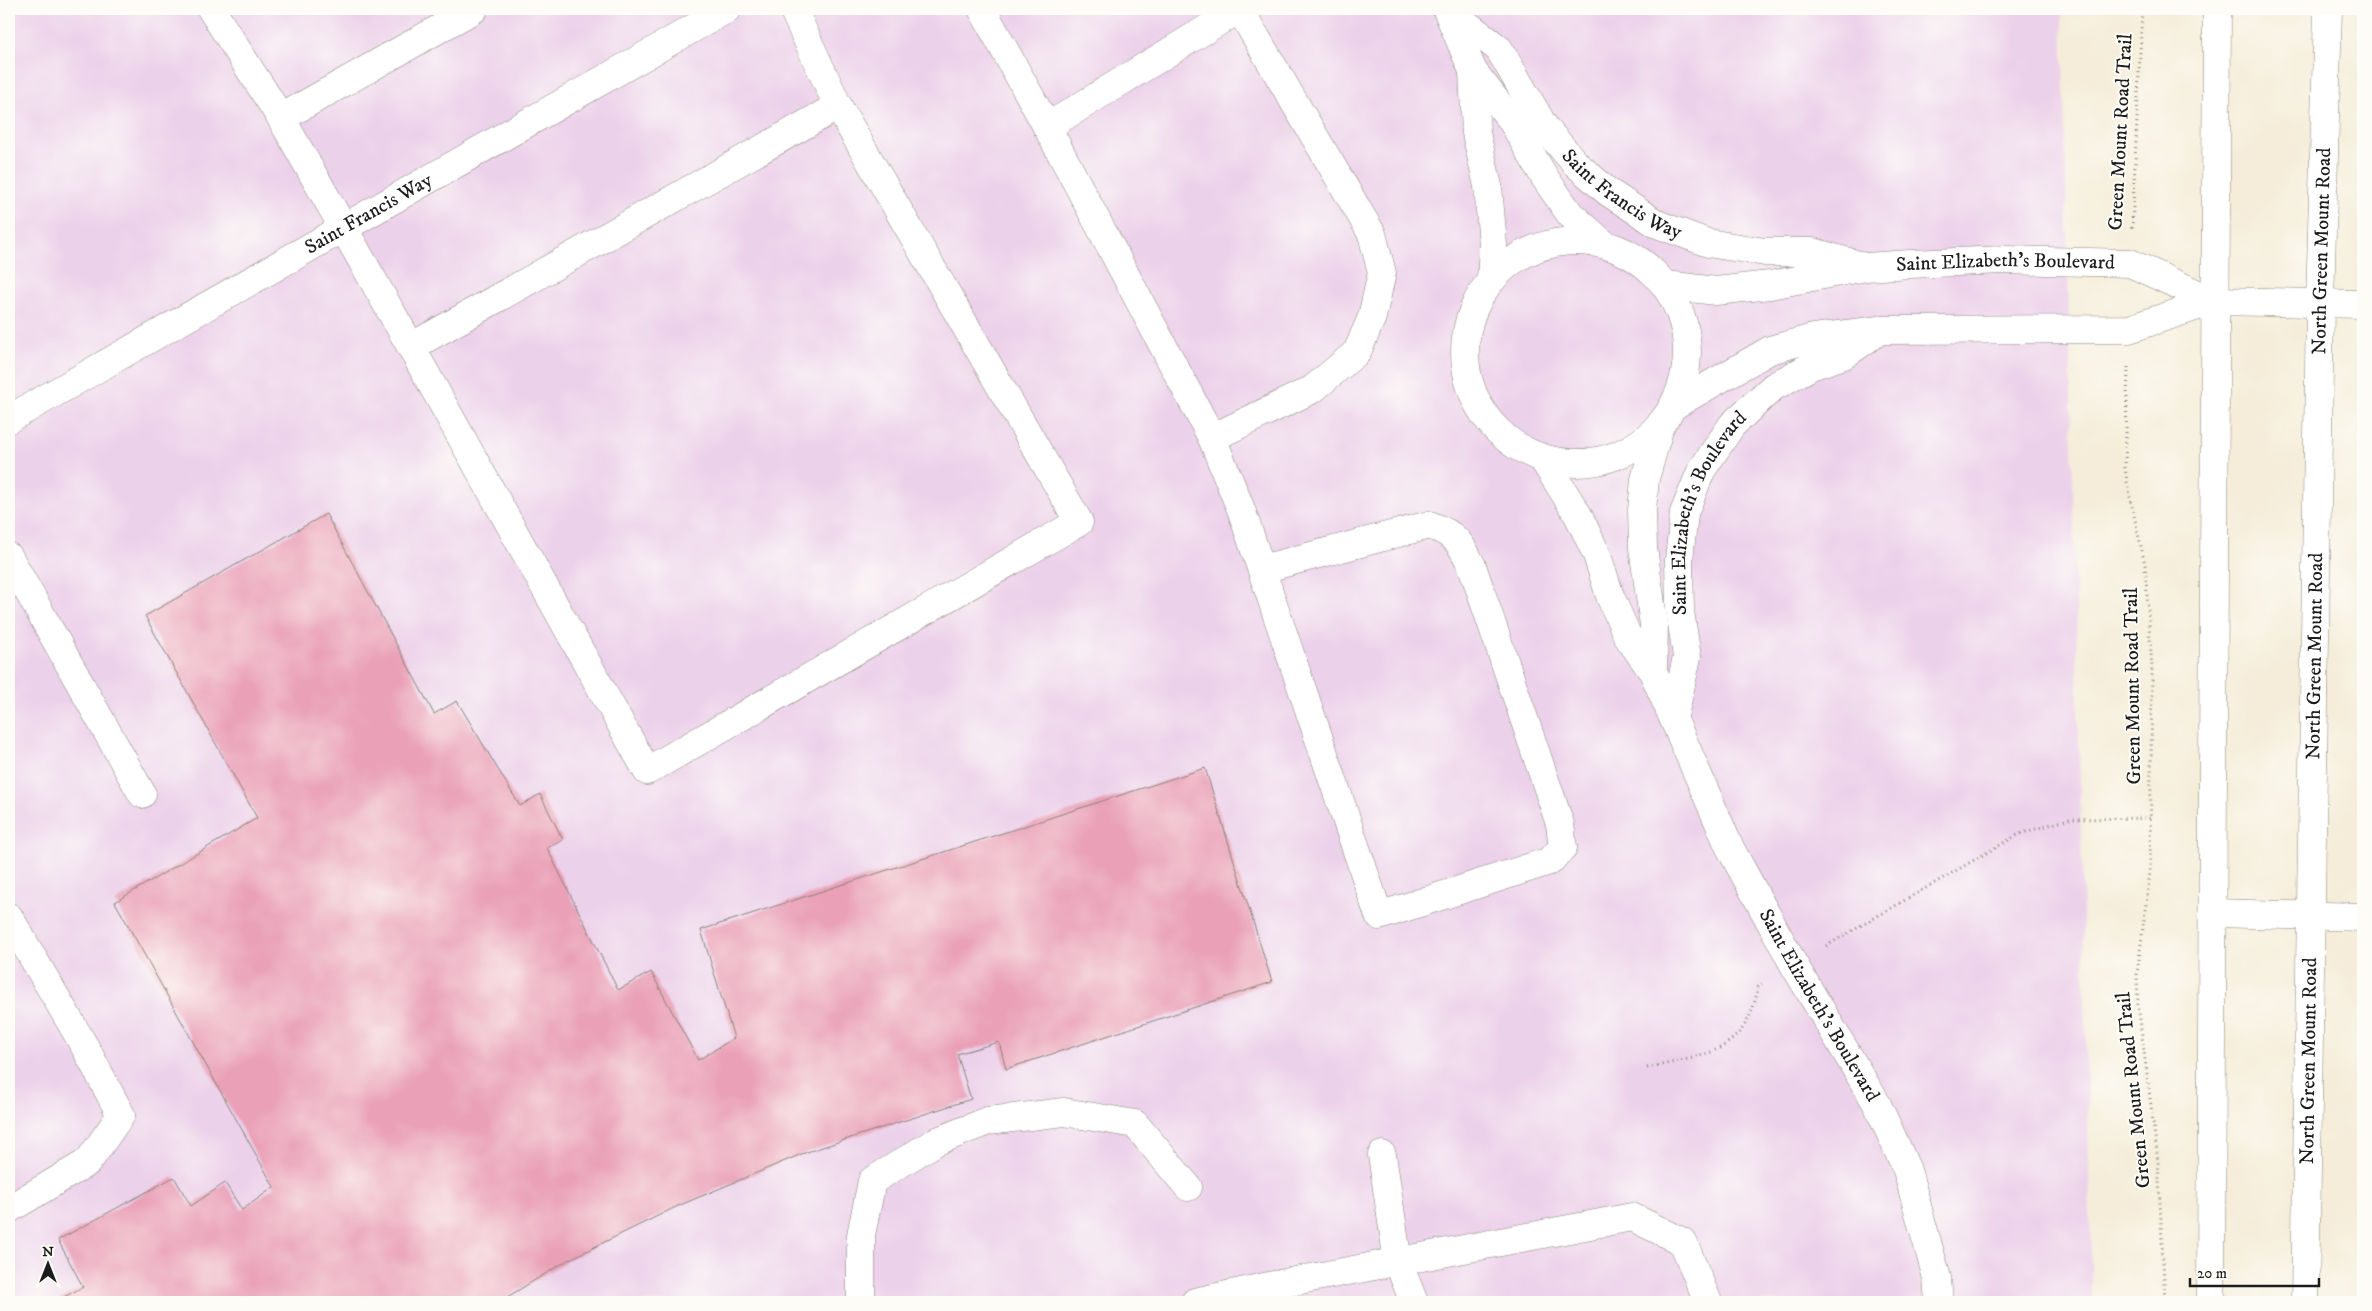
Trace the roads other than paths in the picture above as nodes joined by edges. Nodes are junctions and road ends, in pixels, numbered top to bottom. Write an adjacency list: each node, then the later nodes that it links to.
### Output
1 (211, 9): 12 (street)
2 (474, 9): 12 (street)
3 (728, 9): 14 (street, Saint Francis Way)
4 (793, 9): 11 (street)
5 (1240, 9): 13 (street); 26 (street)
6 (1447, 9): 10 (street, Saint Francis Way); 16 (street, Saint Francis Way)
7 (2217, 9): 19 (street)
8 (2328, 9): 20 (street, North Green Mount Road)
9 (986, 10): 13 (street)
10 (1473, 72): 15 (street, Saint Francis Way); 17 (street, Saint Francis Way)
11 (838, 106): 23 (street); 23 (street)
12 (281, 118): 14 (street)
13 (1048, 126): 26 (street)
14 (343, 228): 23 (street); 25 (street, Saint Francis Way)
15 (1604, 244): 17 (street, Saint Elizabeth's Boulevard); 18 (street, Saint Elizabeth's Boulevard)
16 (1866, 267): 18 (street, Saint Elizabeth's Boulevard); 19 (street, Saint Elizabeth's Boulevard)
17 (1491, 281): 27 (street, Saint Elizabeth's Boulevard)
18 (1666, 285): 24 (street, Saint Elizabeth's Boulevard)
19 (2213, 301): 20 (street); 22 (street, Saint Elizabeth's Boulevard); 33 (street)
20 (2320, 304): 21 (street); 34 (street, North Green Mount Road)
21 (2363, 304)
22 (1880, 330): 24 (street, Saint Elizabeth's Boulevard); 31 (street, Saint Elizabeth's Boulevard)
23 (410, 347)
24 (1668, 416): 27 (street, Saint Elizabeth's Boulevard); 30 (street, Saint Elizabeth's Boulevard)
25 (9, 419)
26 (1212, 438): 29 (street)
27 (1544, 459): 30 (street, Saint Elizabeth's Boulevard)
28 (9, 557): 32 (street)
29 (1262, 569): 29 (street)
30 (1654, 672): 31 (street, Saint Elizabeth's Boulevard)
31 (1674, 716): 45 (street, Saint Elizabeth's Boulevard)
32 (142, 794)
33 (2215, 913): 34 (street); 46 (street)
34 (2311, 916): 36 (street); 47 (street, North Green Mount Road)
35 (9, 917): 39 (street)
36 (2363, 917)
37 (1382, 1155): 40 (street)
38 (1188, 1187): 41 (street)
39 (9, 1209)
40 (1398, 1262): 42 (street); 43 (street); 44 (street)
41 (862, 1298)
42 (1195, 1302)
43 (1414, 1302)
44 (1708, 1302)
45 (1939, 1302)
46 (2211, 1302)
47 (2305, 1302)

